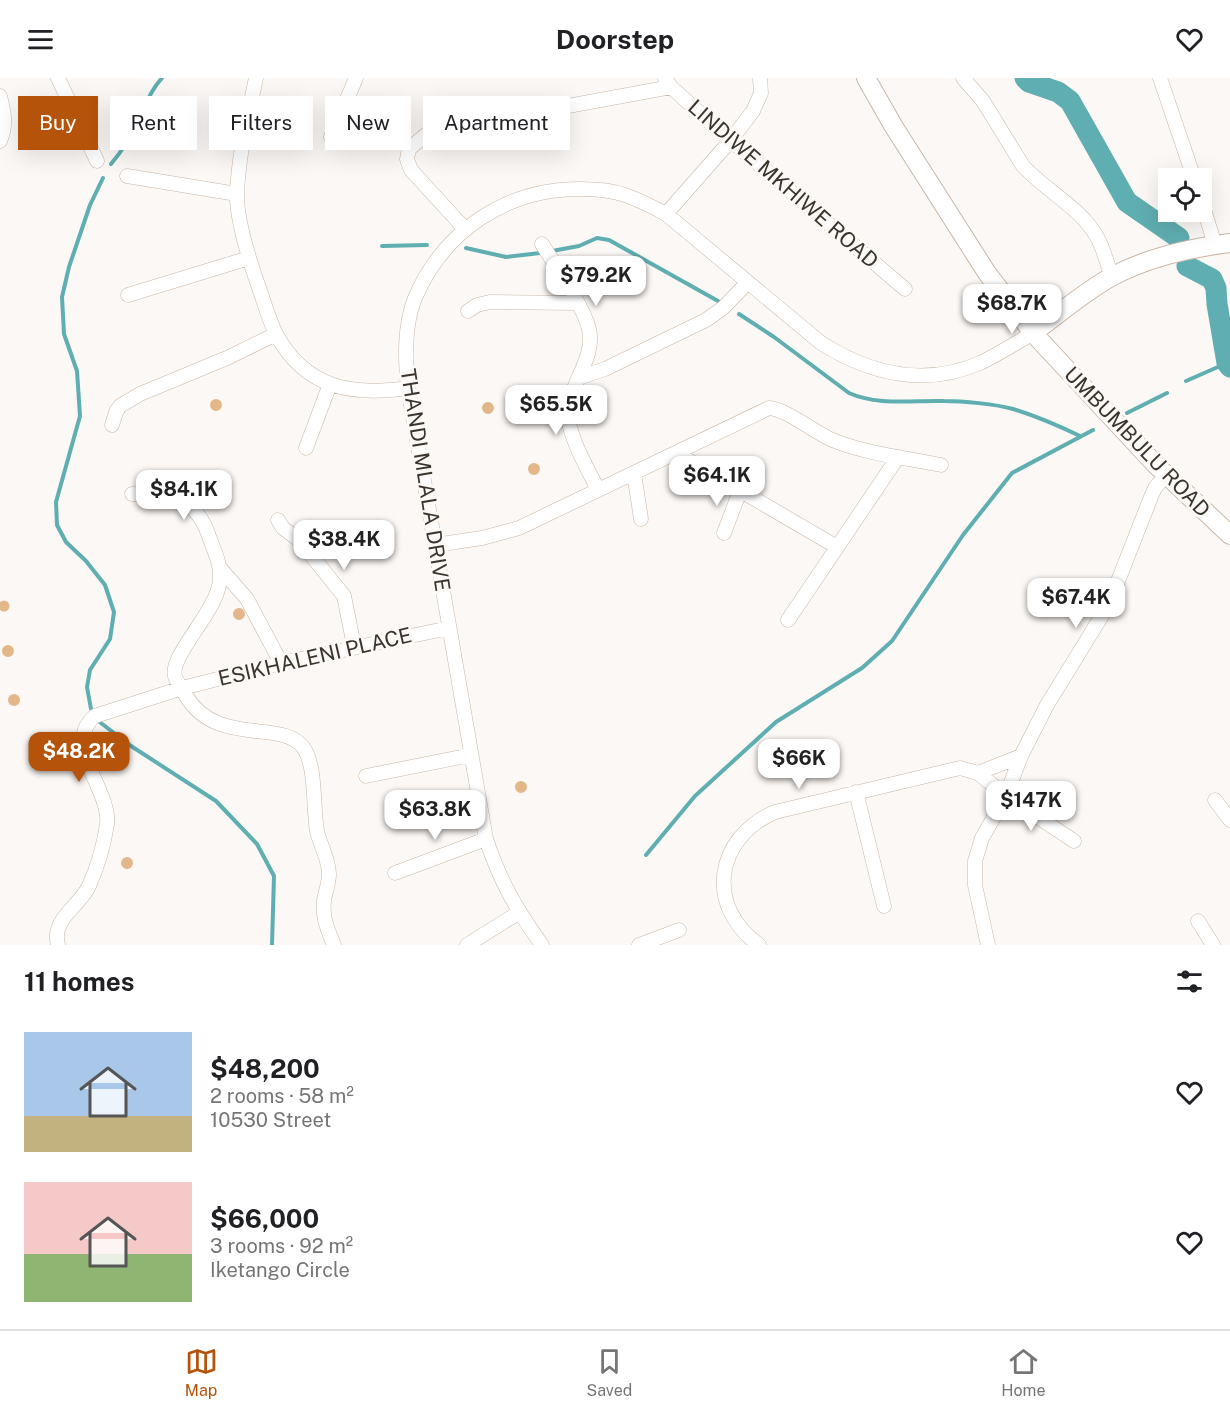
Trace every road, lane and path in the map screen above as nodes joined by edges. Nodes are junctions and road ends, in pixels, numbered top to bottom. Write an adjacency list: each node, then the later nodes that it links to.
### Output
1 (58, 78): 13 (street)
2 (256, 78): 16 (street)
3 (356, 78): 10 (street)
4 (760, 78): 11 (street)
5 (866, 78): 29 (main road, UMBUMBULU ROAD)
6 (963, 78): 23 (street)
7 (1160, 78): 14 (street)
8 (668, 82): 11 (street, LINDIWE MKHIWE ROAD); 19 (street)
9 (0, 96): 12 (street)
10 (349, 96)
11 (731, 140): 17 (street); 25 (street, LINDIWE MKHIWE ROAD)
12 (0, 141)
13 (97, 161)
14 (1191, 168)
15 (127, 176): 16 (street)
16 (237, 194): 22 (street)
17 (666, 214): 19 (street, THANDI MLALA DRIVE); 24 (street, THANDI MLALA DRIVE)
18 (1212, 222): 21 (street)
19 (465, 229): 33 (street, THANDI MLALA DRIVE)
20 (542, 244): 27 (street)
21 (1223, 244): 23 (main road)
22 (249, 258): 26 (street); 30 (street)
23 (1112, 277): 29 (main road)
24 (747, 283): 29 (street, THANDI MLALA DRIVE); 31 (street)
25 (904, 289)
26 (128, 295)
27 (577, 303): 28 (street); 31 (street)
28 (468, 311)
29 (1033, 333): 40 (main road, UMBUMBULU ROAD)
30 (276, 334): 32 (street); 34 (street)
31 (578, 378): 41 (street)
32 (330, 384): 33 (street); 35 (street)
33 (408, 388): 48 (street, THANDI MLALA DRIVE)
34 (112, 425)
35 (306, 448)
36 (676, 453): 37 (street); 39 (street); 42 (street)
37 (898, 457): 38 (street); 49 (street)
38 (940, 465)
39 (634, 473): 41 (street); 44 (street)
40 (1166, 474): 47 (main road, UMBUMBULU ROAD); 57 (street)
41 (598, 490): 48 (street)
42 (740, 491): 46 (street); 49 (street)
43 (132, 494): 50 (street)
44 (641, 519)
45 (278, 520): 53 (street)
46 (724, 533)
47 (1230, 535)
48 (435, 546): 52 (street, THANDI MLALA DRIVE)
49 (837, 547): 51 (street)
50 (220, 568): 54 (street); 55 (street)
51 (788, 620)
52 (449, 628): 53 (street, ESIKHALENI PLACE); 56 (street, THANDI MLALA DRIVE)
53 (354, 646): 54 (street, ESIKHALENI PLACE)
54 (281, 663): 55 (street, ESIKHALENI PLACE)
55 (182, 688): 71 (street, ESIKHALENI PLACE); 72 (street)
56 (471, 756): 59 (street); 64 (street, THANDI MLALA DRIVE)
57 (1021, 756): 58 (street); 61 (street)
58 (978, 773): 60 (street); 61 (street)
59 (366, 776)
60 (856, 792): 67 (street); 76 (street)
61 (1006, 796): 65 (street); 77 (street)
62 (1215, 800): 63 (street)
63 (1230, 820)
64 (486, 839): 66 (street); 68 (street, THANDI MLALA DRIVE)
65 (1074, 842)
66 (395, 873)
67 (884, 906)
68 (518, 913): 73 (street); 74 (street, THANDI MLALA DRIVE)
69 (1198, 921): 78 (street)
70 (679, 930): 75 (street)
71 (57, 945)
72 (334, 945)
73 (467, 945)
74 (542, 945)
75 (639, 945)
76 (759, 945)
77 (988, 945)
78 (1213, 945)

